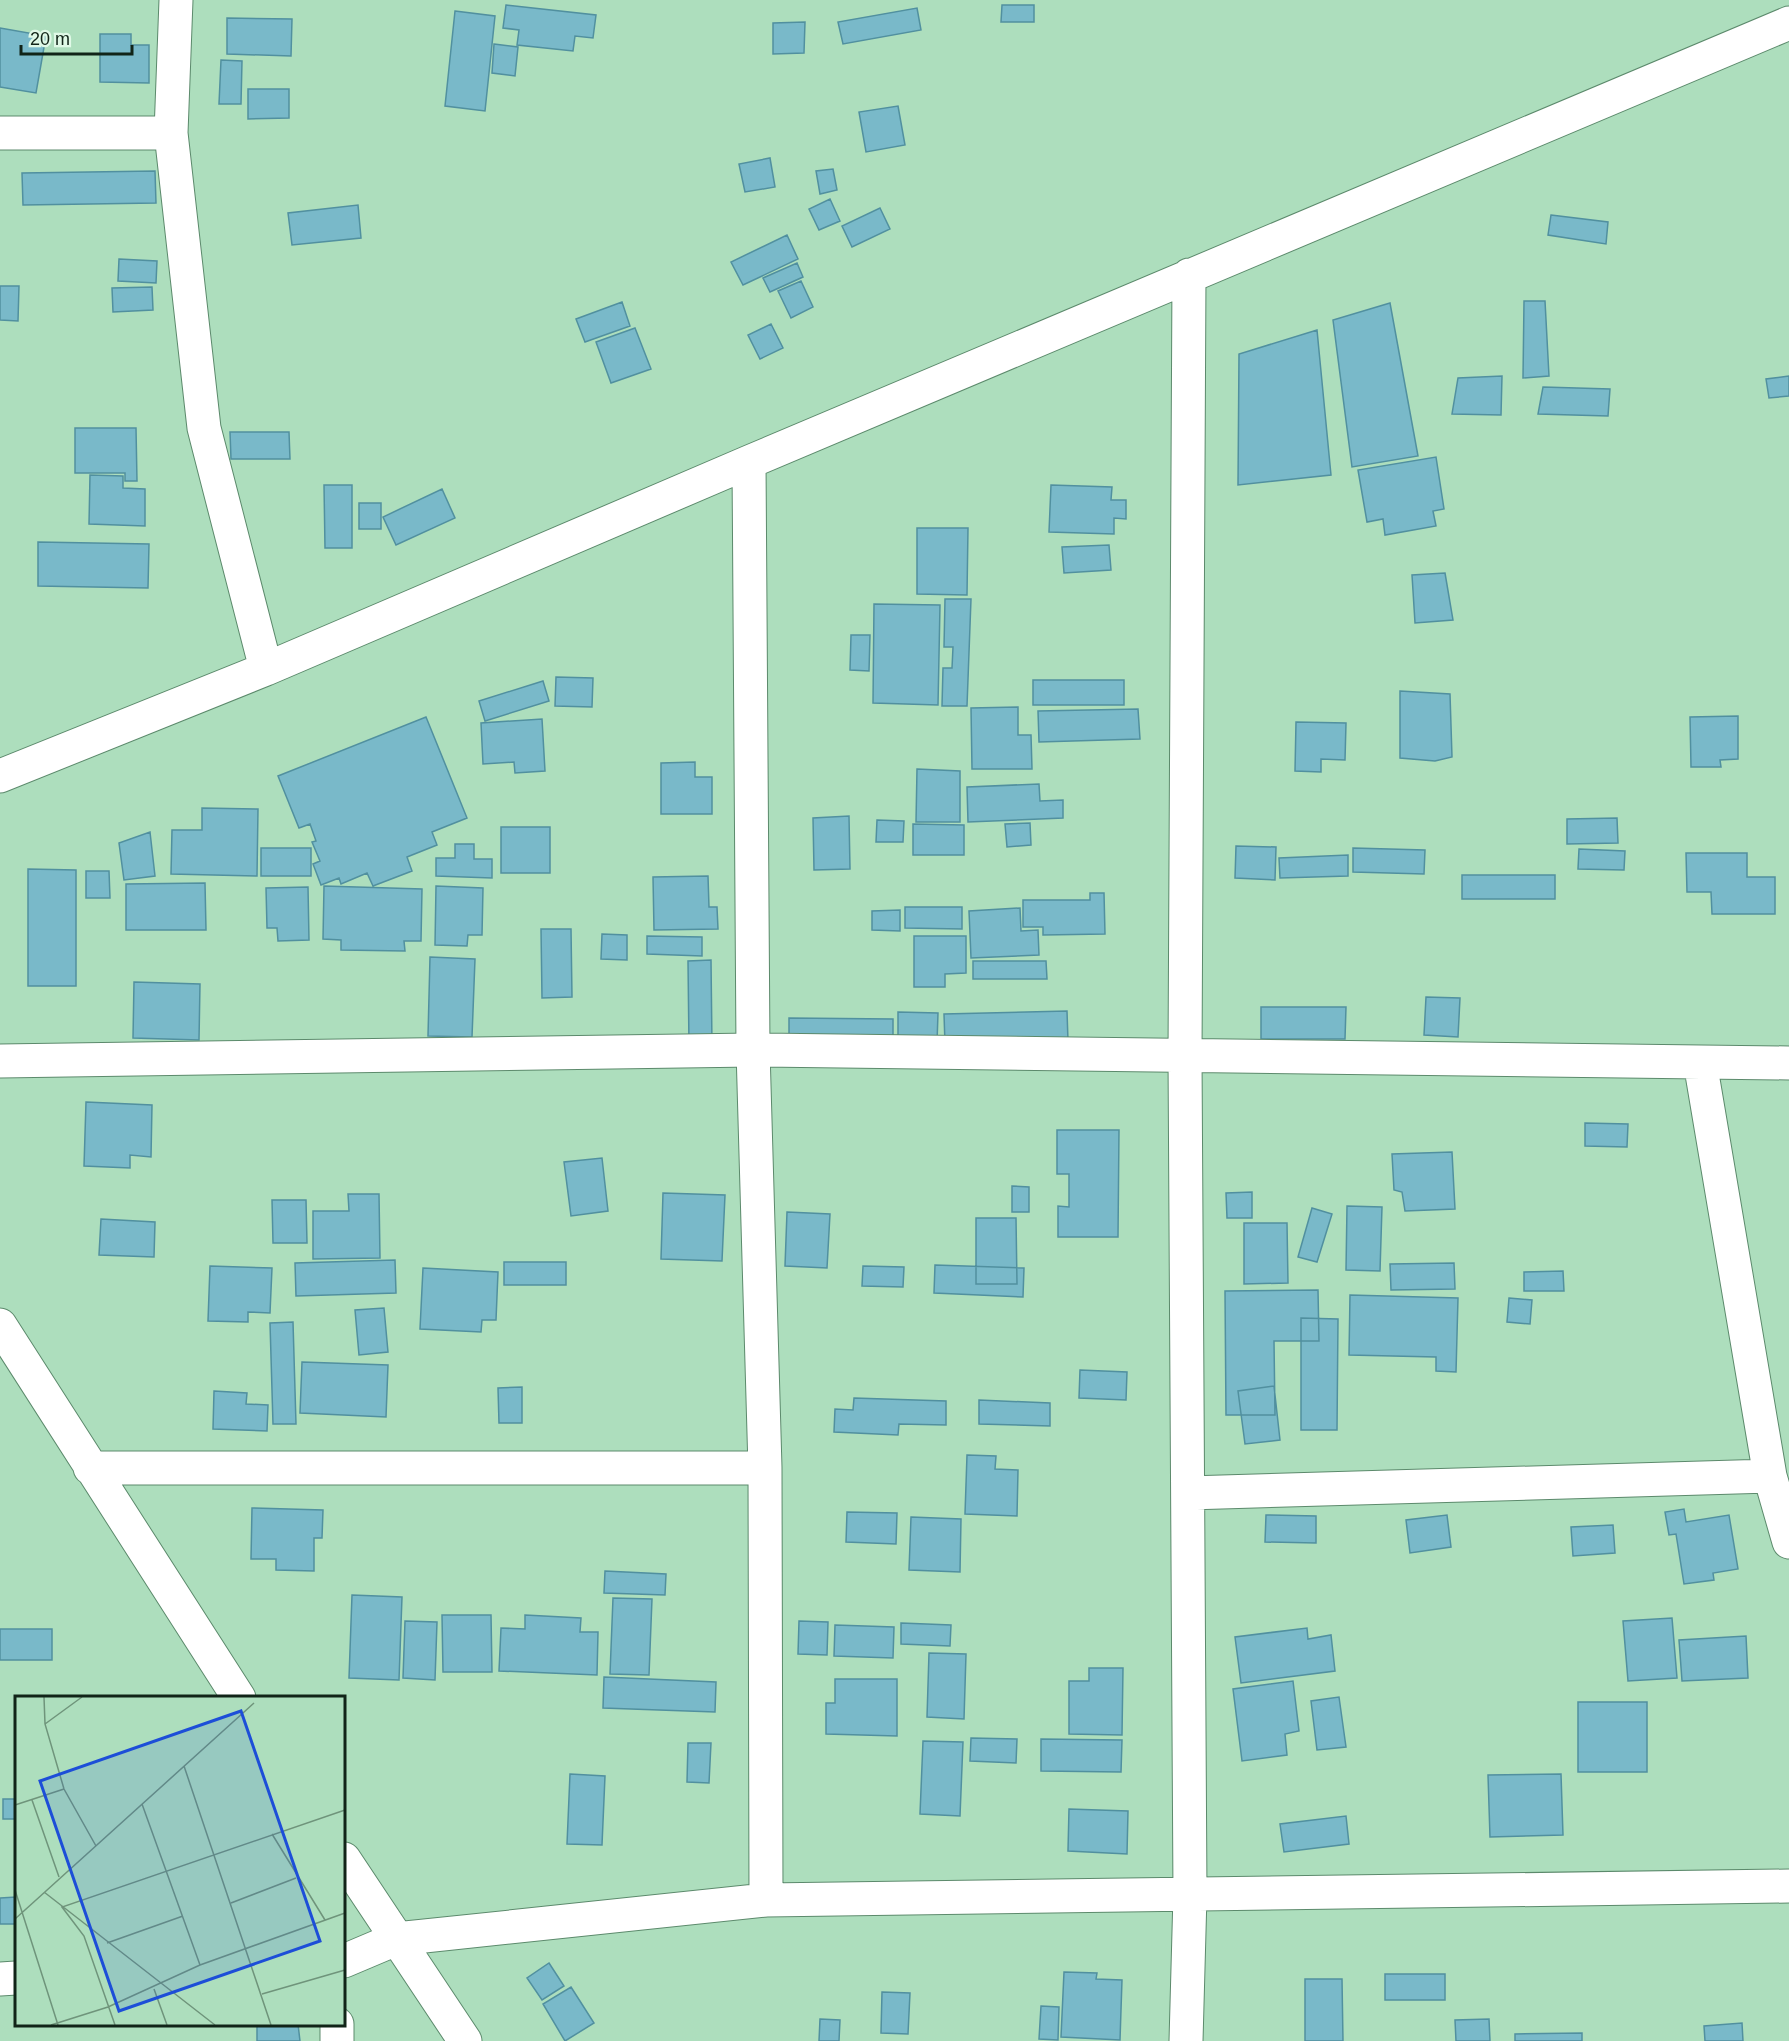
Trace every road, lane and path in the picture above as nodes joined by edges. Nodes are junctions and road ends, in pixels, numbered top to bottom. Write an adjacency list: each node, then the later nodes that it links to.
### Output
1 (176, 0): 4 (street)
2 (1789, 23): 5 (street)
3 (0, 133): 4 (street)
4 (171, 133): 7 (street)
5 (1189, 275): 6 (street); 10 (street)
6 (749, 462): 7 (street); 9 (street)
7 (266, 669): 8 (street)
8 (0, 776)
9 (753, 1050): 10 (street); 11 (street); 16 (street)
10 (1185, 1056): 12 (street); 18 (street)
11 (0, 1061)
12 (1700, 1062): 13 (street); 17 (street)
13 (1789, 1063)
14 (0, 1325): 15 (street)
15 (90, 1468): 16 (street); 20 (street)
16 (765, 1468): 24 (street)
17 (1770, 1476): 18 (street); 19 (street)
18 (1188, 1493): 23 (street)
19 (1789, 1542)
20 (238, 1696)
21 (345, 1861): 25 (street)
22 (1789, 1886): 23 (street)
23 (1190, 1895): 24 (street); 30 (street)
24 (766, 1900): 25 (street)
25 (396, 1939): 26 (street); 29 (street)
26 (345, 1961)
27 (15, 1978): 28 (street)
28 (0, 1979)
29 (465, 2041)
30 (1186, 2041)

